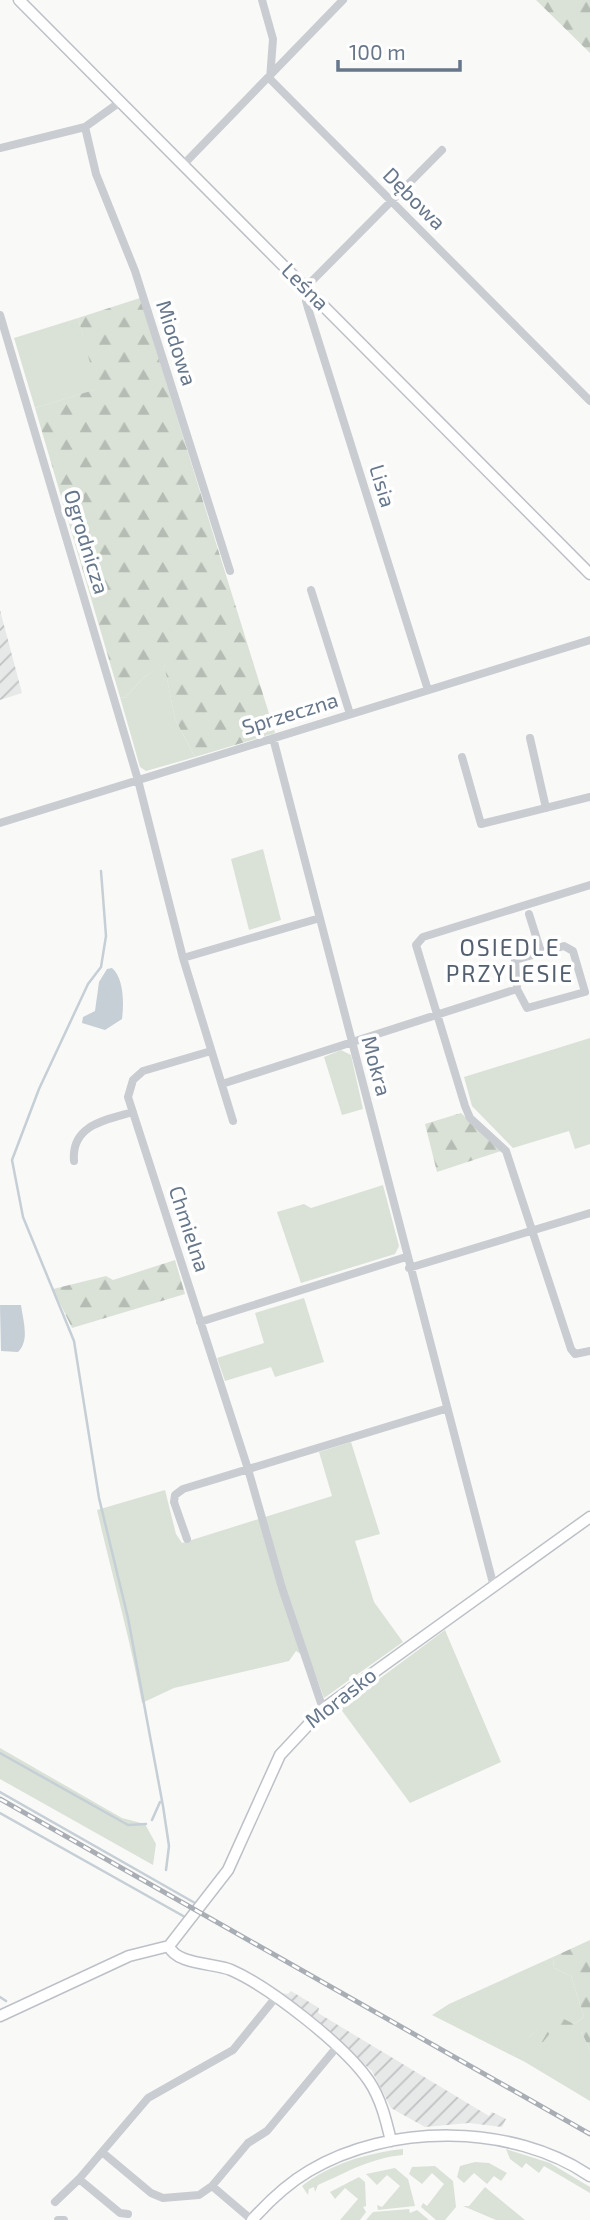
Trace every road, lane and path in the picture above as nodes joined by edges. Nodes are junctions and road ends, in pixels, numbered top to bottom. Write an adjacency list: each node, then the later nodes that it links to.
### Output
1 (262, 0): 4 (street)
2 (343, 0): 4 (street)
3 (24, 2): 5 (street, Leśna)
4 (270, 79): 9 (street); 10 (street, Dębowa)
5 (120, 102): 6 (street); 9 (street, Leśna)
6 (85, 127): 7 (street); 14 (street, Miodowa)
7 (0, 148)
8 (442, 150): 10 (street)
9 (183, 165): 11 (street, Leśna)
10 (391, 202): 11 (street); 13 (street, Dębowa)
11 (308, 291): 15 (street, Leśna); 18 (street, Lisia)
12 (0, 315): 23 (street, Ogrodnicza)
13 (590, 401)
14 (230, 571)
15 (590, 574)
16 (311, 590): 19 (street)
17 (590, 640): 18 (street, Sprzeczna)
18 (428, 690): 19 (street, Sprzeczna)
19 (349, 714): 20 (street, Sprzeczna)
20 (272, 738): 23 (street, Sprzeczna); 29 (street, Mokra)
21 (530, 738): 25 (street)
22 (462, 757): 25 (street)
23 (138, 780): 26 (street, Sprzeczna); 31 (street, Ogrodnicza)
24 (590, 797): 25 (street)
25 (546, 808)
26 (0, 823)
27 (590, 885): 34 (street)
28 (529, 914): 30 (street)
29 (320, 918): 31 (street); 35 (street, Mokra)
30 (541, 952): 32 (street); 33 (street)
31 (183, 958): 36 (street, Ogrodnicza)
32 (517, 989): 33 (street); 34 (street)
33 (588, 992)
34 (437, 1014): 35 (street); 42 (street)
35 (351, 1042): 37 (street); 43 (street, Mokra)
36 (211, 1051): 37 (street, Ogrodnicza); 38 (street, Chmielna)
37 (222, 1084): 39 (street, Ogrodnicza)
38 (132, 1112): 40 (street); 45 (street, Chmielna)
39 (233, 1121)
40 (74, 1161)
41 (590, 1213): 42 (street)
42 (532, 1231): 44 (street); 46 (street)
43 (406, 1257): 44 (street, Mokra); 45 (street)
44 (410, 1268): 47 (street, Mokra)
45 (200, 1322): 48 (street, Chmielna)
46 (590, 1351)
47 (445, 1406): 48 (street); 51 (street, Mokra)
48 (248, 1469): 50 (street); 52 (street, Chmielna)
49 (590, 1517): 51 (street, Morasko)
50 (187, 1539)
51 (494, 1587): 52 (street, Morasko)
52 (323, 1709): 53 (street, Morasko)
53 (169, 1946): 54 (street); 55 (street)
54 (276, 1997): 56 (street); 58 (street)
55 (0, 2016)
56 (336, 2048): 57 (street); 61 (street)
57 (391, 2141): 59 (street); 66 (street)
58 (102, 2152): 60 (street); 61 (street)
59 (590, 2176)
60 (79, 2179): 62 (street); 63 (street)
61 (212, 2186): 66 (street)
62 (55, 2202)
63 (128, 2214)
64 (58, 2220): 65 (street)
65 (64, 2220)
66 (252, 2220)

